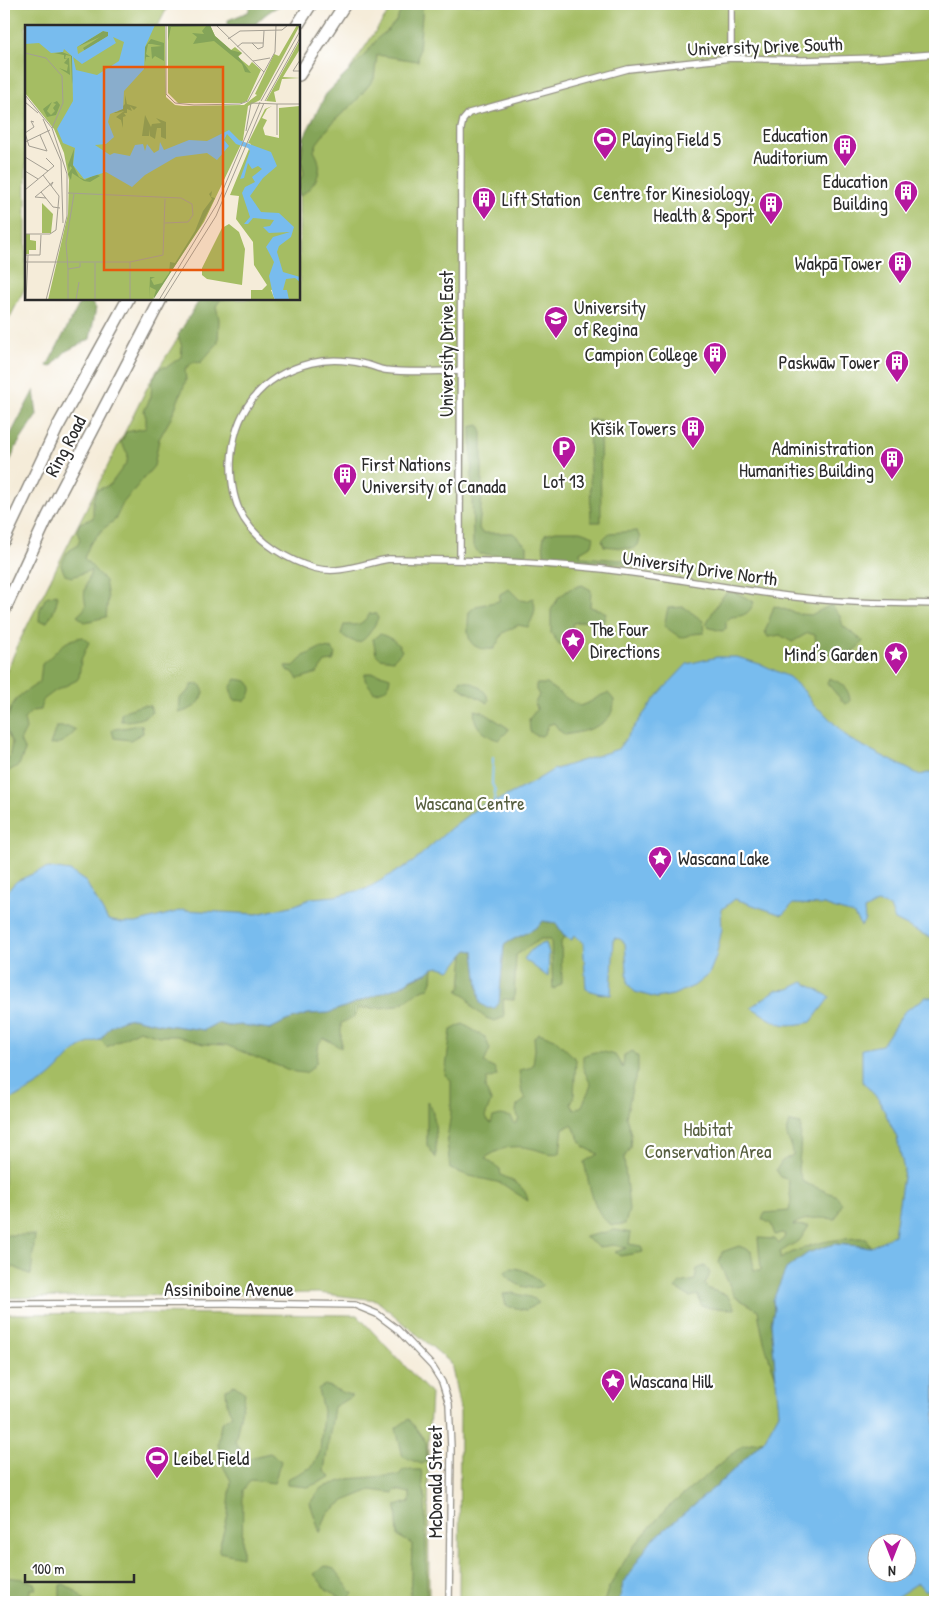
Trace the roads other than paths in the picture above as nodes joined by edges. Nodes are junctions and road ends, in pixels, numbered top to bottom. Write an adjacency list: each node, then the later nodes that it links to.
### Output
1 (311, 4): 4 (highway)
2 (346, 4): 7 (highway)
3 (731, 4): 6 (street)
4 (298, 25)
5 (935, 54): 6 (street, University Drive South)
6 (731, 58): 8 (street, University Drive South)
7 (300, 73)
8 (461, 128): 11 (street, University Drive East)
9 (127, 300): 12 (highway, Ring Road)
10 (161, 300): 15 (highway, Ring Road)
11 (461, 371): 13 (street, University Drive East); 13 (street, University Drive North)
12 (4, 540)
13 (460, 560): 14 (street, University Drive North)
14 (935, 604)
15 (4, 610)
16 (4, 1304): 17 (street, Assiniboine Avenue)
17 (432, 1366): 18 (street, McDonald Street)
18 (449, 1602)

